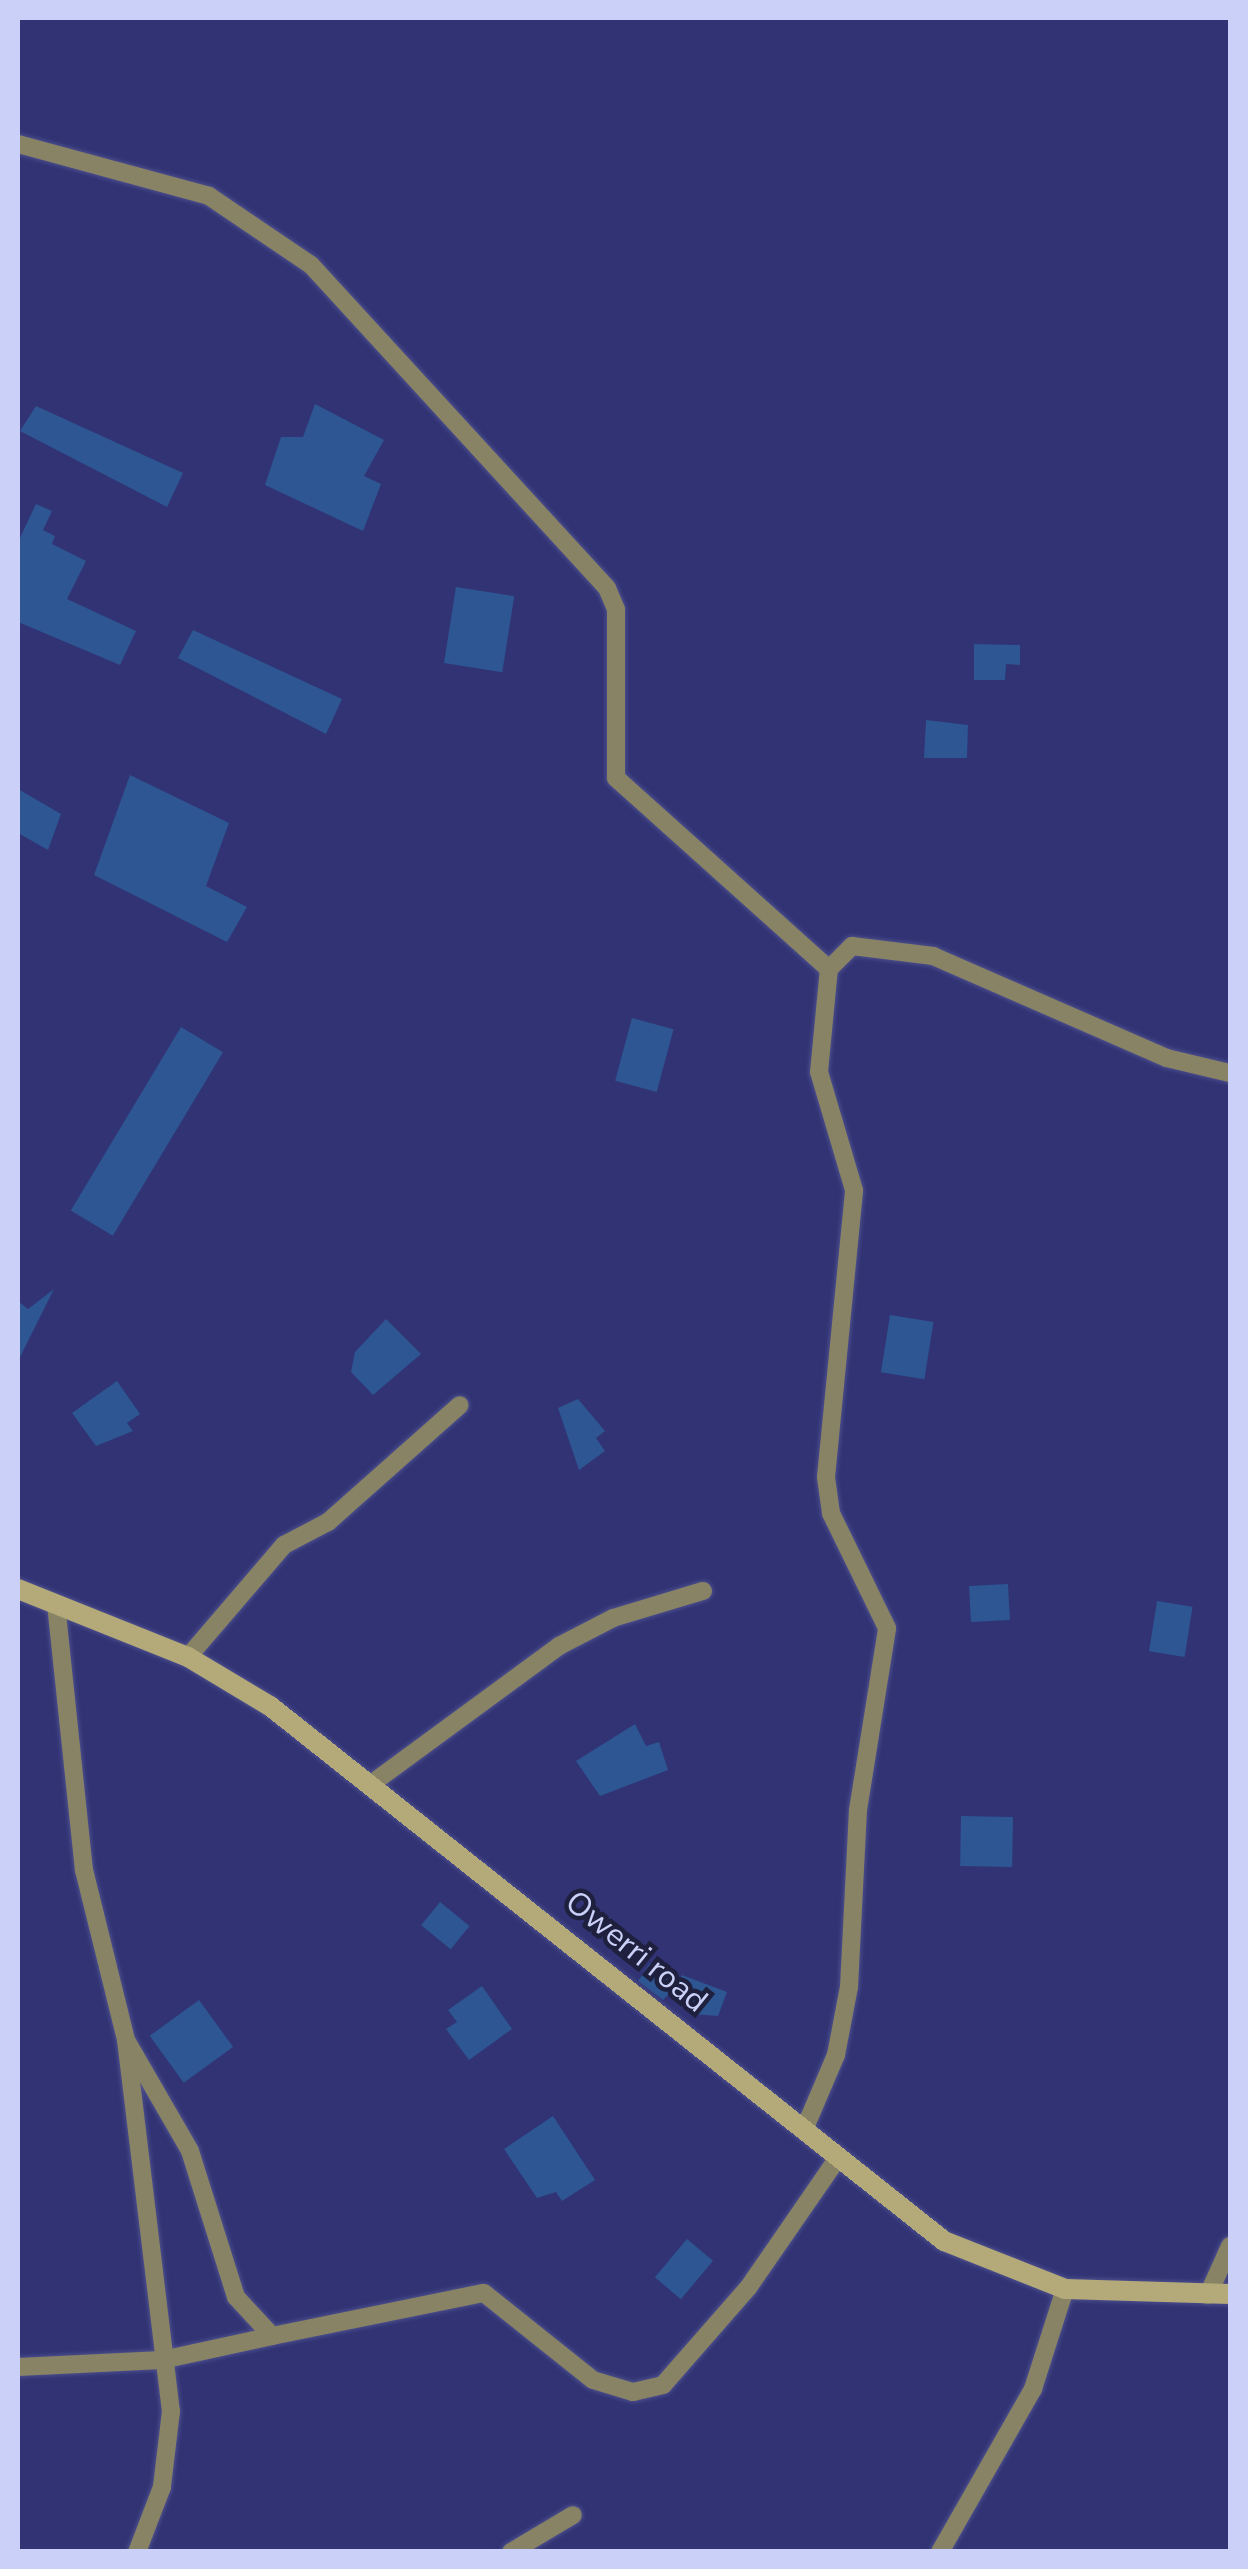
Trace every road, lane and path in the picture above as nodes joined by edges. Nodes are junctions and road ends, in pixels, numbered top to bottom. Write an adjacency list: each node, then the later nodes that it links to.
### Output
1 (18, 144): 2 (street)
2 (829, 969): 3 (street); 11 (street)
3 (1230, 1074)
4 (460, 1405): 8 (street)
5 (18, 1590): 7 (main road, Owerri road)
6 (703, 1591): 9 (street)
7 (56, 1604): 8 (main road, Owerri road); 10 (street)
8 (188, 1656): 9 (main road, Owerri road)
9 (374, 1782): 11 (main road, Owerri road)
10 (126, 2040): 17 (street); 18 (street)
11 (804, 2130): 12 (main road, Owerri road)
12 (837, 2158): 14 (main road, Owerri road); 17 (street)
13 (1230, 2246): 16 (street)
14 (1064, 2289): 16 (main road, Owerri road); 23 (street)
15 (1230, 2294): 16 (main road, Owerri road)
16 (1208, 2295)
17 (272, 2336): 18 (street)
18 (162, 2360): 19 (street); 21 (street)
19 (18, 2366)
20 (573, 2515): 22 (street)
21 (137, 2552)
22 (511, 2552)
23 (940, 2552)

